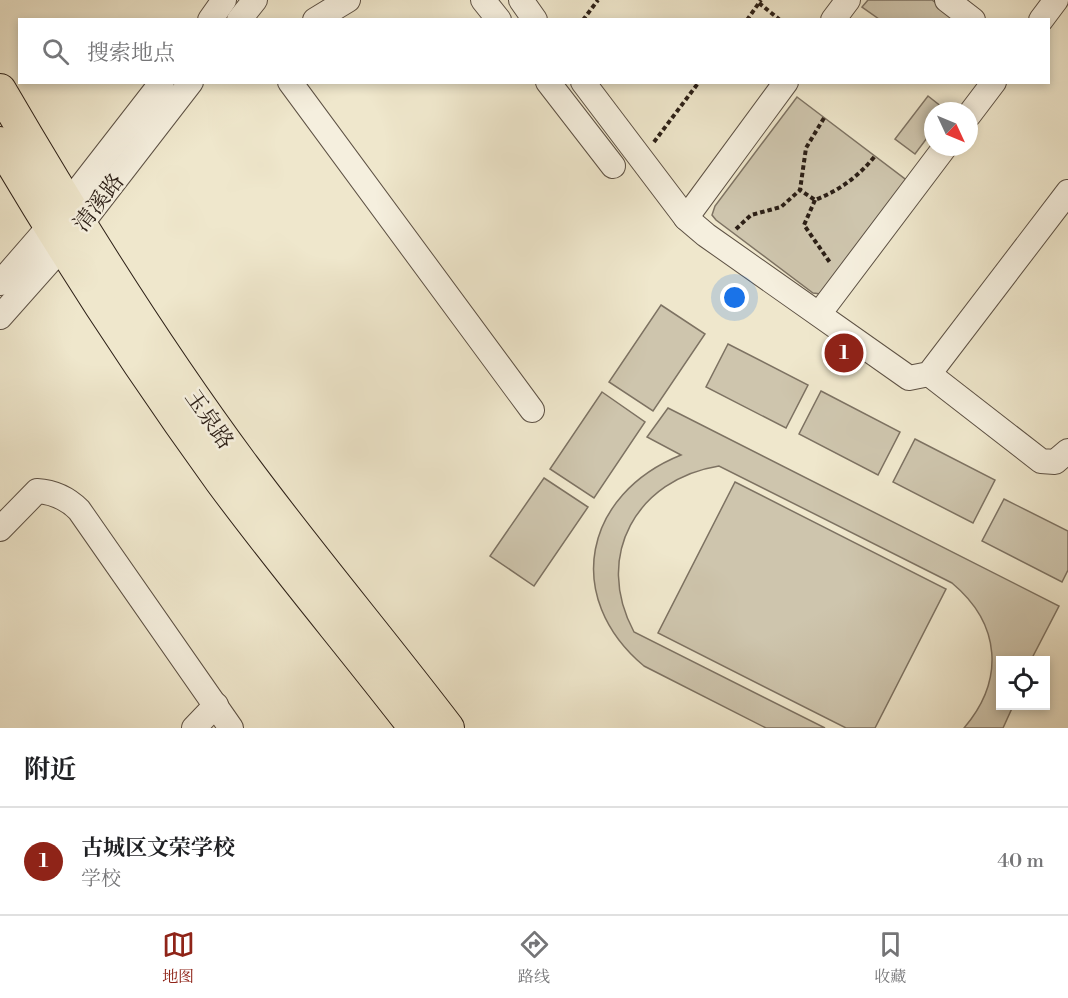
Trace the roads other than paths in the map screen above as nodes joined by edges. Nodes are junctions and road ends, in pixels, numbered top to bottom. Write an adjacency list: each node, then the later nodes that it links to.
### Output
1 (224, 0): 9 (street)
2 (255, 0): 10 (street)
3 (348, 0): 11 (street)
4 (483, 0): 12 (street)
5 (521, 0): 13 (street)
6 (848, 0): 14 (street)
7 (947, 0): 15 (street)
8 (1056, 0): 16 (street)
9 (211, 18)
10 (242, 18)
11 (318, 18)
12 (497, 18)
13 (534, 18)
14 (834, 18)
15 (970, 18)
16 (1042, 18)
17 (161, 84): 31 (street, 清溪路)
18 (189, 84): 31 (street, 清溪路)
19 (291, 84): 36 (street)
20 (550, 84): 28 (street)
21 (584, 84): 30 (street)
22 (785, 84): 30 (street)
23 (992, 84): 25 (street)
24 (0, 90): 31 (main road, 玉泉路)
25 (978, 103)
26 (0, 143): 31 (main road, 玉泉路)
27 (938, 156): 33 (street)
28 (614, 166)
29 (1068, 192): 35 (street)
30 (686, 218): 33 (street)
31 (65, 225): 32 (street, 清溪路); 34 (street, 清溪路); 42 (main road, 玉泉路); 43 (main road, 玉泉路)
32 (0, 283)
33 (819, 314): 35 (street)
34 (0, 317)
35 (929, 374): 37 (street)
36 (532, 410)
37 (1068, 451)
38 (0, 530): 39 (street)
39 (216, 705): 40 (street); 41 (street)
40 (194, 728)
41 (231, 728)
42 (415, 728)
43 (448, 728)

